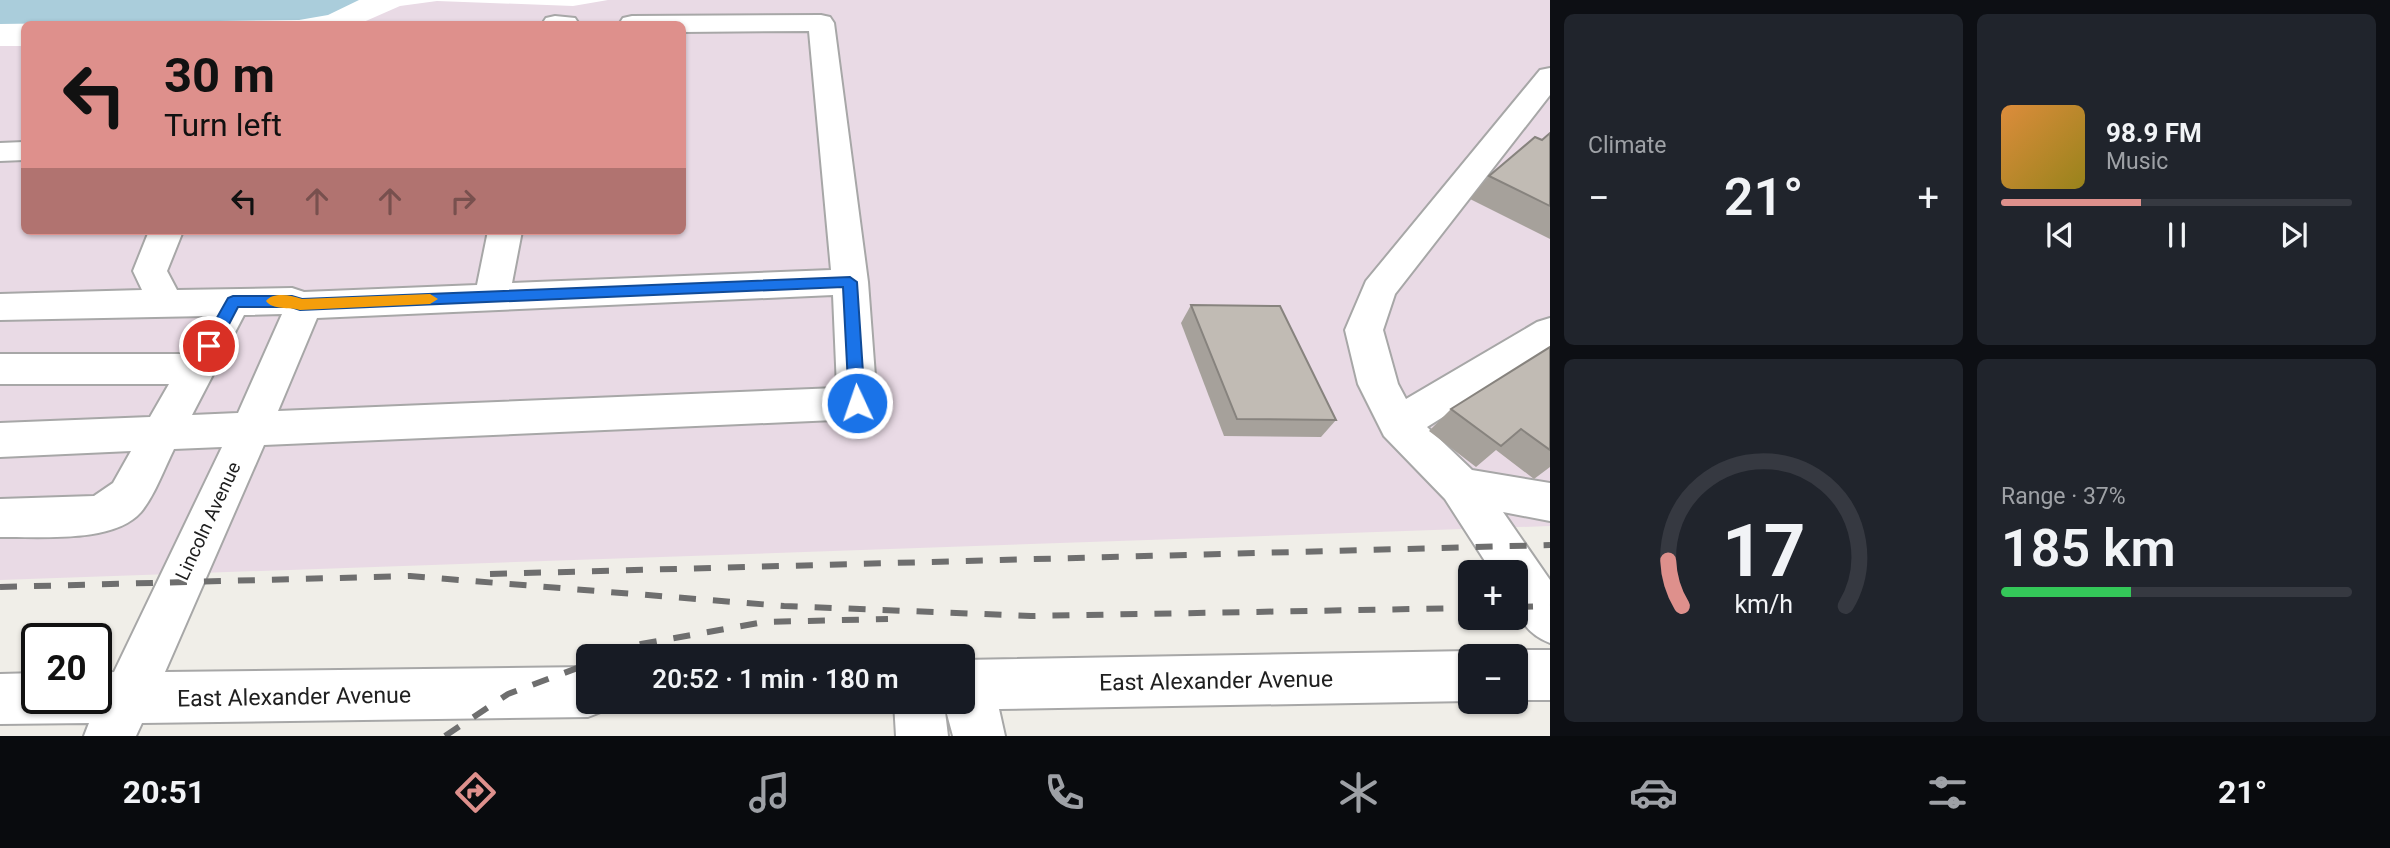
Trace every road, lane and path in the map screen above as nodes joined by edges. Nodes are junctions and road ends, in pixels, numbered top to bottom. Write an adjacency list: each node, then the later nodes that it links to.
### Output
1 (686, 24): 7 (street)
2 (1550, 76): 16 (street)
3 (21, 151): 4 (street)
4 (0, 152)
5 (164, 235): 10 (street)
6 (504, 235): 8 (street)
7 (850, 282): 8 (street); 17 (street)
8 (492, 296): 11 (street)
9 (233, 302): 10 (street); 11 (street); 15 (street)
10 (166, 303): 12 (street)
11 (300, 305): 17 (street, Lincoln Avenue)
12 (1, 308)
13 (1550, 332): 16 (street)
14 (0, 369): 15 (street)
15 (197, 369): 18 (street)
16 (1398, 424): 20 (street)
17 (250, 428): 18 (street); 32 (street, Lincoln Avenue)
18 (161, 435): 19 (street); 22 (street)
19 (0, 440)
20 (1460, 486): 21 (street); 23 (street)
21 (1550, 502)
22 (0, 518)
23 (1550, 620)
24 (1528, 675): 25 (street)
25 (1550, 675)
26 (1458, 676): 27 (street, East Alexander Avenue)
27 (975, 685)
28 (576, 693): 32 (street, East Alexander Avenue)
29 (0, 699): 32 (street, East Alexander Avenue)
30 (920, 714): 33 (street)
31 (973, 714): 34 (street)
32 (118, 718)
33 (922, 736)
34 (979, 736)

